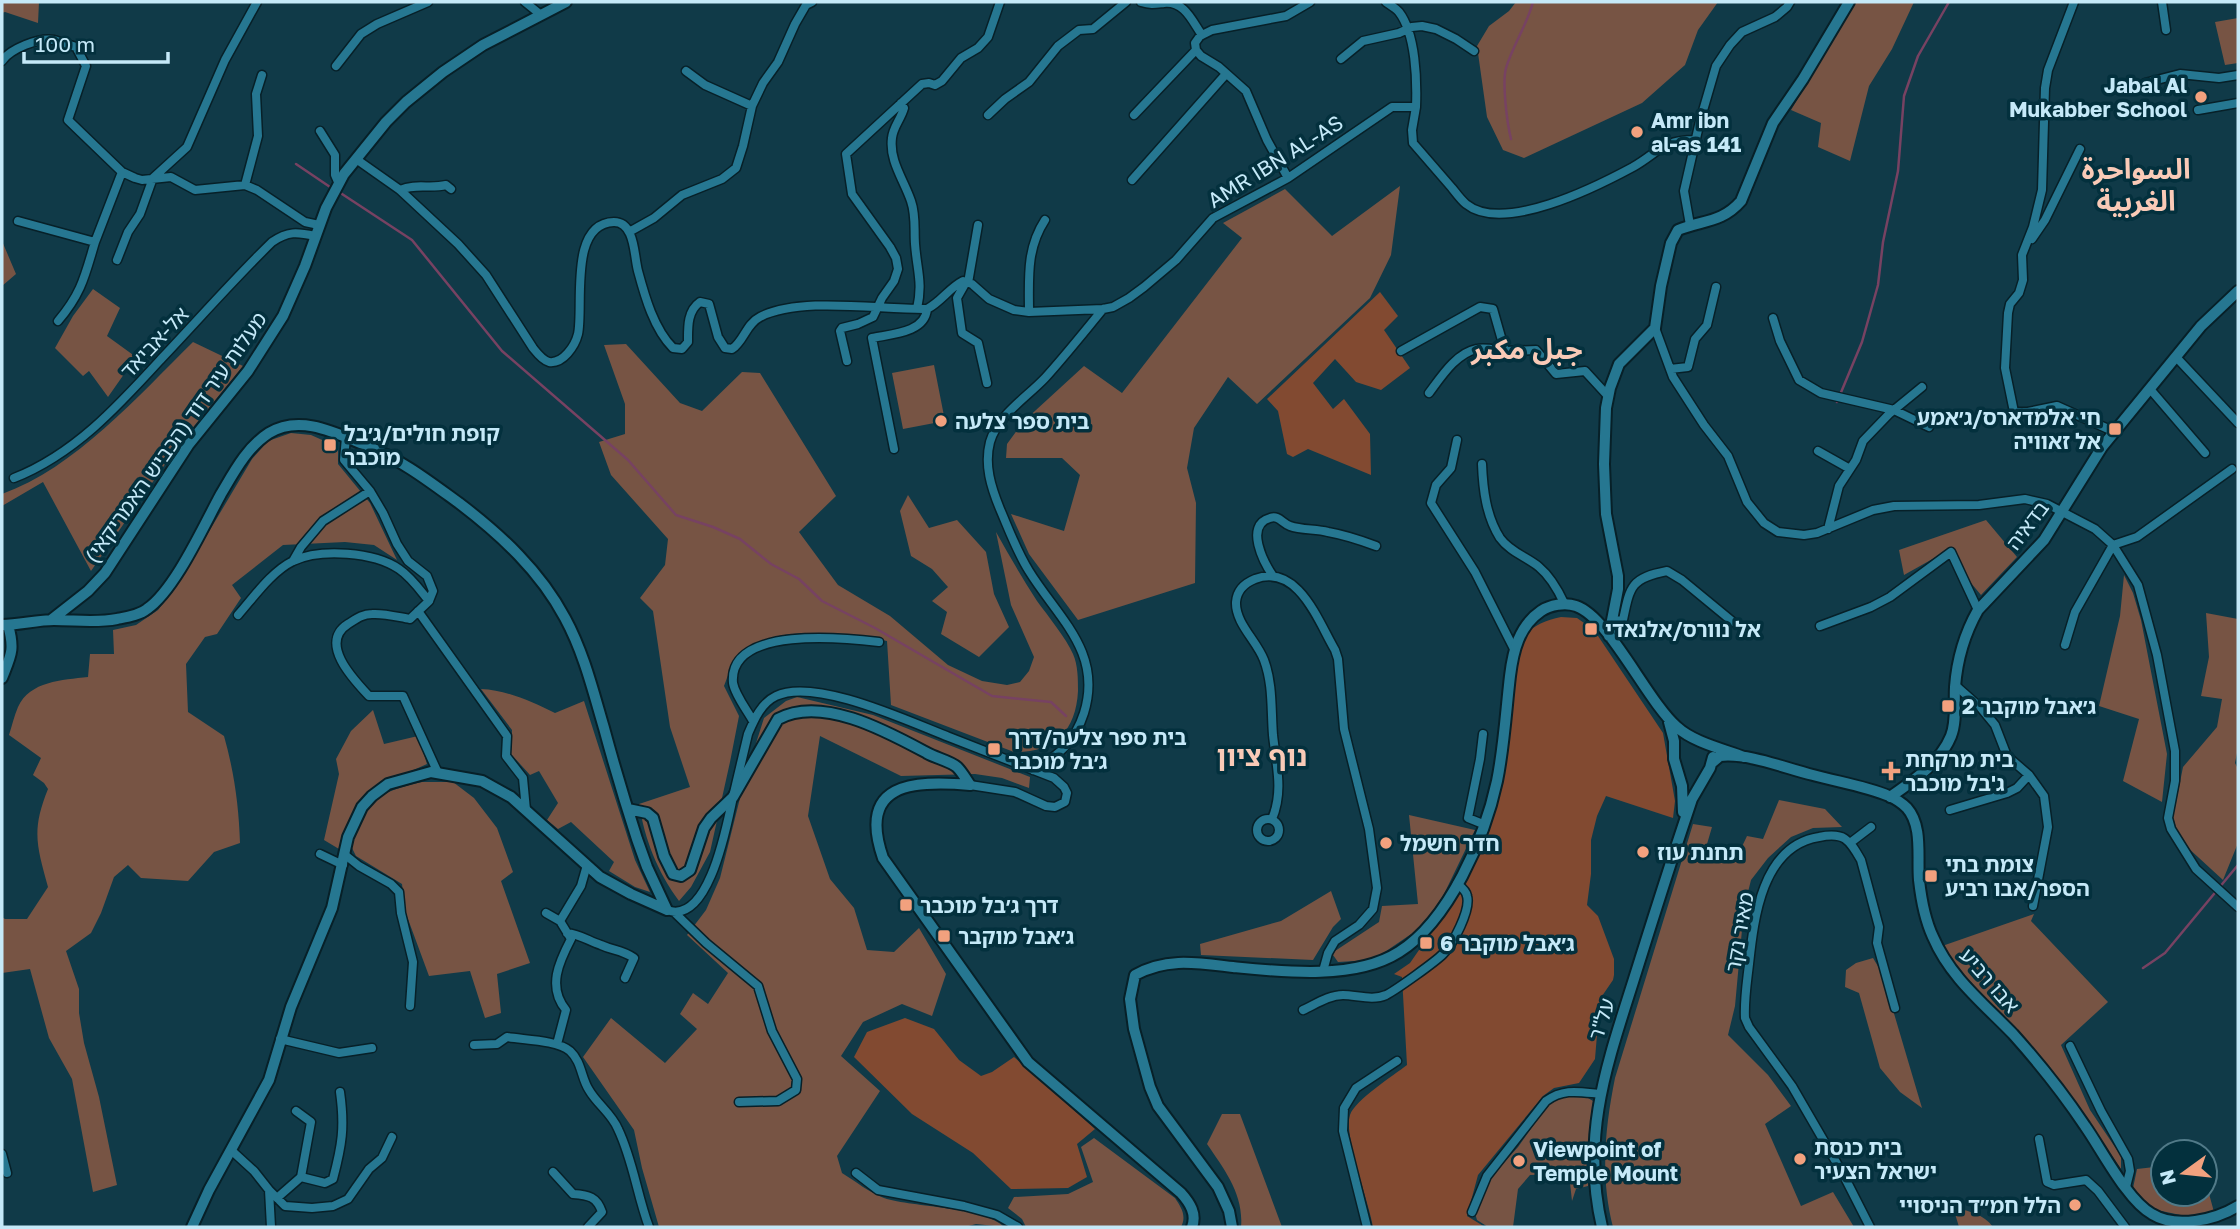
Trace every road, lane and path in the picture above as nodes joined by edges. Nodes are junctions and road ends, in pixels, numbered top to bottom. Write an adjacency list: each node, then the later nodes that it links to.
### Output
1 (257, 2): 41 (street)
2 (428, 2): 23 (street)
3 (525, 2): 15 (street)
4 (566, 2): 15 (street, מעלות עיר דוד (הכביש האמריקאי))
5 (812, 2): 31 (street)
6 (1000, 2): 29 (street)
7 (1126, 2): 34 (street)
8 (1141, 2): 18 (street)
9 (1310, 2): 18 (street)
10 (1386, 2): 16 (street)
11 (1790, 2): 37 (street)
12 (1849, 2): 51 (street)
13 (2074, 2): 55 (street)
14 (2162, 2): 17 (street)
15 (541, 15): 39 (street, מעלות עיר דוד (הכביש האמריקאי))
16 (1407, 29): 20 (street); 21 (street); 32 (street)
17 (2166, 30)
18 (1202, 35): 19 (street)
19 (1196, 50): 25 (street); 35 (street)
20 (1474, 51)
21 (1341, 59)
22 (2, 61): 40 (street)
23 (336, 66)
24 (686, 71): 31 (street)
25 (1226, 74): 42 (street); 43 (street)
26 (262, 75): 45 (street)
27 (2238, 75): 28 (street)
28 (2145, 83)
29 (901, 103): 60 (street); 61 (street)
30 (2238, 103): 33 (street)
31 (752, 106): 53 (street)
32 (1416, 107): 37 (street); 42 (street, AMR IBN AL-AS)
33 (2198, 110)
34 (988, 115)
35 (1134, 115)
36 (320, 131): 44 (street)
37 (1695, 140): 51 (street)
38 (2080, 149): 55 (street)
39 (356, 159): 44 (street, מעלות עיר דוד (הכביש האמריקאי)); 47 (street)
40 (122, 172): 41 (street); 54 (street)
41 (153, 178): 45 (street); 56 (street)
42 (1288, 178): 63 (street, AMR IBN AL-AS)
43 (1132, 180)
44 (338, 182): 52 (street, מעלות עיר דוד (הכביש האמריקאי))
45 (245, 186): 52 (street)
46 (451, 189): 47 (street)
47 (400, 190): 53 (street)
48 (1045, 220): 64 (street)
49 (18, 221): 54 (street)
50 (978, 225): 57 (street)
51 (1690, 225): 67 (street)
52 (317, 230): 90 (street, אל-אביאד); 103 (street, מעלות עיר דוד (הכביש האמריקאי))
53 (629, 232): 60 (street)
54 (95, 242): 66 (street)
55 (2022, 255): 81 (street)
56 (117, 260)
57 (967, 282): 62 (street); 64 (street, AMR IBN AL-AS); 73 (street)
58 (1716, 287): 72 (street)
59 (2238, 291): 70 (street, בדאיה)
60 (877, 308): 61 (street); 71 (street)
61 (917, 309): 62 (street)
62 (927, 309): 84 (street)
63 (1103, 309): 64 (street, AMR IBN AL-AS); 121 (street)
64 (1029, 312)
65 (1773, 318): 78 (street)
66 (58, 321)
67 (1655, 328): 72 (street); 77 (street)
68 (1401, 351): 69 (street)
69 (1505, 351): 76 (street); 77 (street)
70 (2176, 357): 75 (street, בדאיה); 79 (street)
71 (847, 362)
72 (1670, 369): 93 (street)
73 (987, 383)
74 (1922, 387): 78 (street)
75 (2150, 389): 81 (street, בדאיה); 86 (street)
76 (1429, 393)
77 (1608, 396): 104 (street)
78 (1894, 410): 80 (street); 88 (street)
79 (2238, 423)
80 (1929, 427)
81 (2115, 432): 92 (street, בדאיה)
82 (345, 437): 91 (street); 103 (street); 129 (street)
83 (1457, 440): 111 (street)
84 (894, 449)
85 (1818, 451): 88 (street)
86 (2205, 453)
87 (1482, 464): 99 (street)
88 (1850, 469): 93 (street)
89 (2232, 469): 94 (street)
90 (14, 478)
91 (370, 491): 96 (street); 98 (street)
92 (2062, 512): 93 (street); 94 (street); 100 (street, בדאיה)
93 (1828, 529)
94 (2113, 545): 110 (street); 144 (street)
95 (1376, 546): 97 (street)
96 (293, 561): 98 (street); 102 (street)
97 (1273, 576): 132 (street); 149 (street)
98 (429, 601): 101 (street)
99 (1564, 603): 108 (street); 111 (street)
100 (1978, 610): 107 (street); 113 (street, בדאיה)
101 (418, 611): 123 (street); 130 (street)
102 (238, 615)
103 (51, 620): 106 (street)
104 (1612, 621): 105 (street); 108 (street)
105 (1733, 622)
106 (5, 625): 112 (street)
107 (1820, 626)
108 (1609, 636): 114 (street)
109 (879, 642): 115 (street)
110 (2065, 645)
111 (1514, 649): 133 (street)
112 (2, 678)
113 (1955, 685): 125 (street); 128 (street, בדאיה)
114 (1666, 716): 117 (street); 118 (street)
115 (753, 721): 121 (street); 127 (street)
116 (1483, 734): 133 (street)
117 (1700, 740): 118 (street); 119 (street); 120 (street)
118 (1675, 752): 122 (street)
119 (1744, 757): 120 (street); 128 (street)
120 (1713, 762): 124 (street)
121 (1033, 770): 126 (street)
122 (1679, 770): 124 (street); 135 (street, על"ר)
123 (438, 773): 130 (street); 140 (street)
124 (1705, 773): 135 (street, על"ר)
125 (2029, 775): 131 (street); 143 (street)
126 (970, 785): 127 (street); 182 (street)
127 (733, 797): 129 (street); 145 (street)
128 (1890, 797): 172 (street, אבו רביע)
129 (628, 809): 145 (street)
130 (526, 810): 141 (street)
131 (1950, 810)
132 (1272, 819): 136 (street); 136 (street)
133 (1483, 824): 142 (street)
134 (1871, 827): 137 (street)
135 (1682, 829): 161 (street, על"ר)
136 (1263, 840): 138 (street)
137 (1850, 843): 152 (street); 186 (street, מאיר נקר)
138 (1259, 850)
139 (320, 854): 140 (street)
140 (343, 859): 151 (street); 154 (street)
141 (587, 865): 145 (street); 147 (street)
142 (1457, 884): 149 (street); 153 (street)
143 (2033, 906)
144 (2238, 907)
145 (671, 911): 162 (street)
146 (546, 913): 147 (street)
147 (560, 920): 148 (street)
148 (567, 933): 150 (street); 155 (street)
149 (1323, 971): 183 (street)
150 (625, 978)
151 (410, 1006)
152 (1895, 1009)
153 (1303, 1010)
154 (280, 1039): 158 (street); 166 (street)
155 (557, 1044): 156 (street); 180 (street)
156 (474, 1045)
157 (2070, 1046): 172 (street)
158 (372, 1048)
159 (1397, 1061): 184 (street)
160 (340, 1092): 171 (street)
161 (1601, 1094): 176 (street); 185 (street, על"ר)
162 (739, 1102)
163 (296, 1111): 171 (street)
164 (392, 1138): 174 (street)
165 (2039, 1139): 187 (street)
166 (231, 1150): 173 (street); 177 (street)
167 (2, 1154): 170 (street)
168 (553, 1172): 179 (street)
169 (856, 1173): 181 (street)
170 (7, 1174)
171 (301, 1177): 174 (street)
172 (2126, 1186): 175 (street, אבו רביע)
173 (269, 1190): 174 (street); 178 (street)
174 (277, 1198)
175 (2238, 1206)
176 (1472, 1212)
177 (192, 1227)
178 (271, 1227)
179 (588, 1227)
180 (649, 1227)
181 (1018, 1227)
182 (1192, 1227)
183 (1232, 1227)
184 (1367, 1227)
185 (1602, 1227)
186 (1870, 1227)
187 (2124, 1227)

